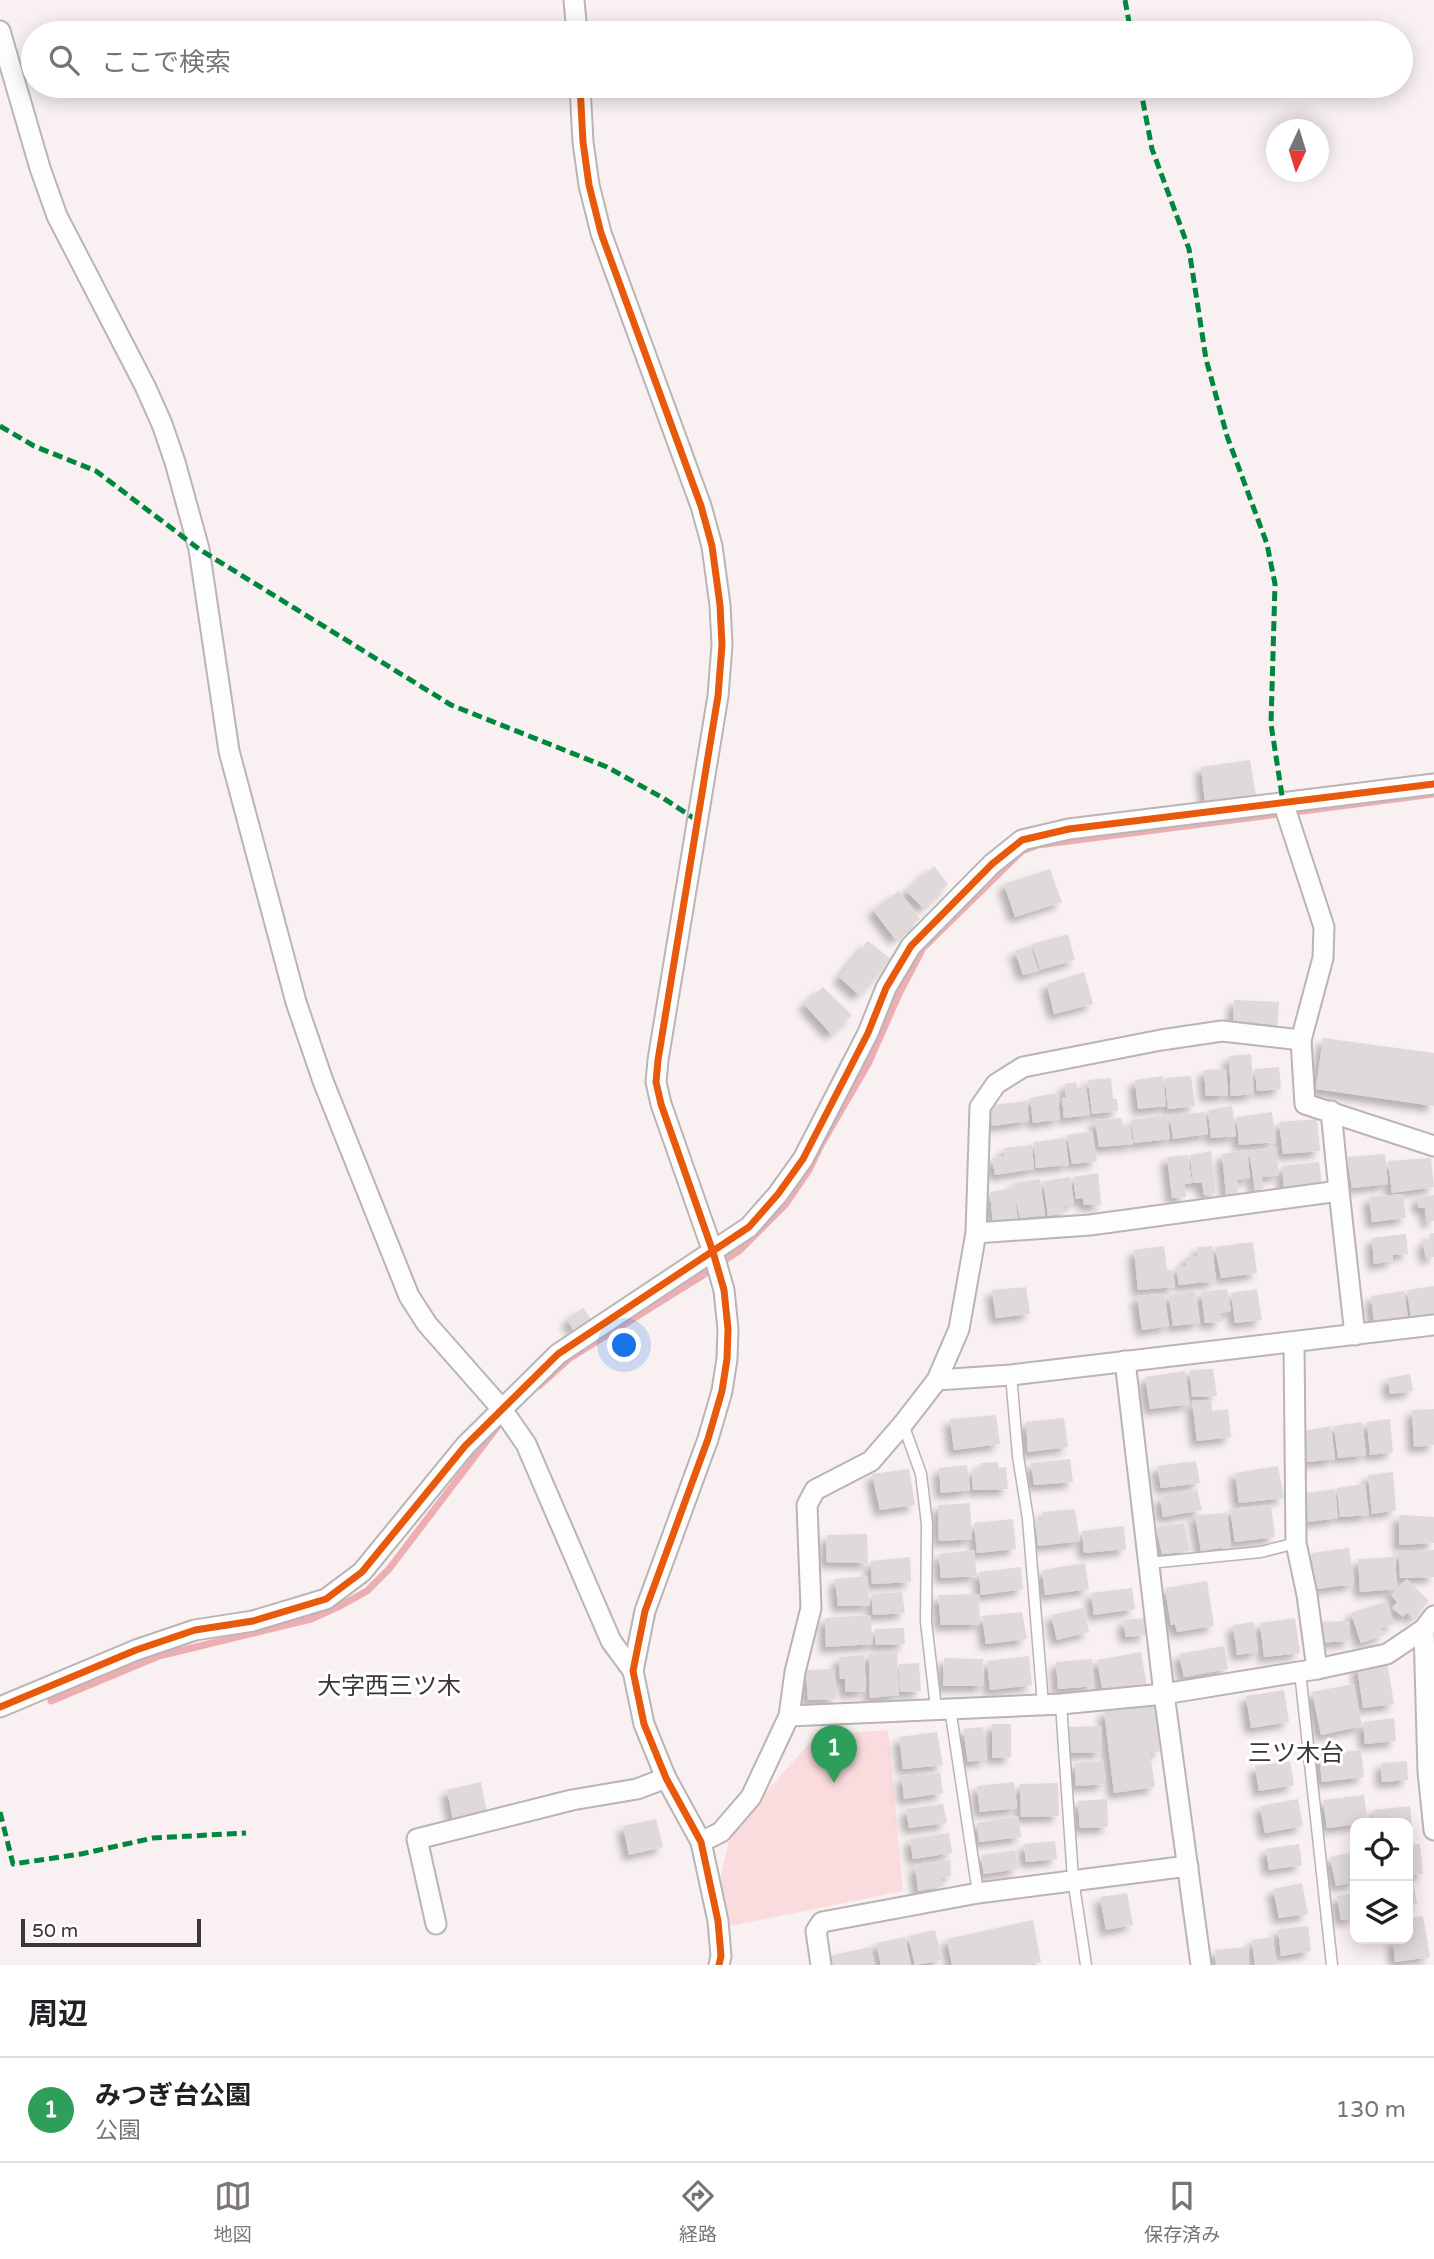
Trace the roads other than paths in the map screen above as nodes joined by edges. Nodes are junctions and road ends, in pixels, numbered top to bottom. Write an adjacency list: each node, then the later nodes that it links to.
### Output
1 (575, 0): 2 (street)
2 (576, 21)
3 (0, 31): 19 (street)
4 (581, 98): 12 (street)
5 (1434, 784): 6 (street)
6 (1283, 802): 7 (street); 12 (street)
7 (1301, 1040): 8 (street); 11 (street)
8 (1331, 1111): 9 (street); 10 (street)
9 (1434, 1146)
10 (1339, 1191): 11 (street); 14 (street)
11 (976, 1233): 18 (street)
12 (713, 1252): 19 (street); 24 (street)
13 (1434, 1325): 14 (street)
14 (1355, 1335): 15 (street)
15 (1294, 1343): 16 (street); 21 (street)
16 (1125, 1361): 17 (street); 22 (street)
17 (1011, 1375): 18 (street); 27 (lane)
18 (937, 1380): 20 (street)
19 (501, 1408): 24 (street); 28 (street)
20 (903, 1424): 29 (lane); 30 (street)
21 (1296, 1543): 22 (lane); 25 (street)
22 (1149, 1563): 26 (street)
23 (1429, 1623): 25 (street); 31 (street)
24 (633, 1671): 32 (street)
25 (1308, 1671): 26 (street); 43 (lane)
26 (1164, 1694): 27 (street); 35 (street)
27 (1052, 1704): 29 (street); 36 (lane)
28 (0, 1707)
29 (943, 1708): 30 (street); 37 (lane)
30 (789, 1716): 34 (street)
31 (1431, 1772): 33 (street)
32 (666, 1778): 34 (street); 38 (street)
33 (1434, 1830)
34 (701, 1842): 39 (street)
35 (1188, 1866): 36 (street); 42 (street)
36 (1073, 1879): 37 (street); 41 (lane)
37 (978, 1893): 40 (street)
38 (436, 1924)
39 (719, 1965)
40 (821, 1965)
41 (1086, 1965)
42 (1201, 1965)
43 (1332, 1965)

